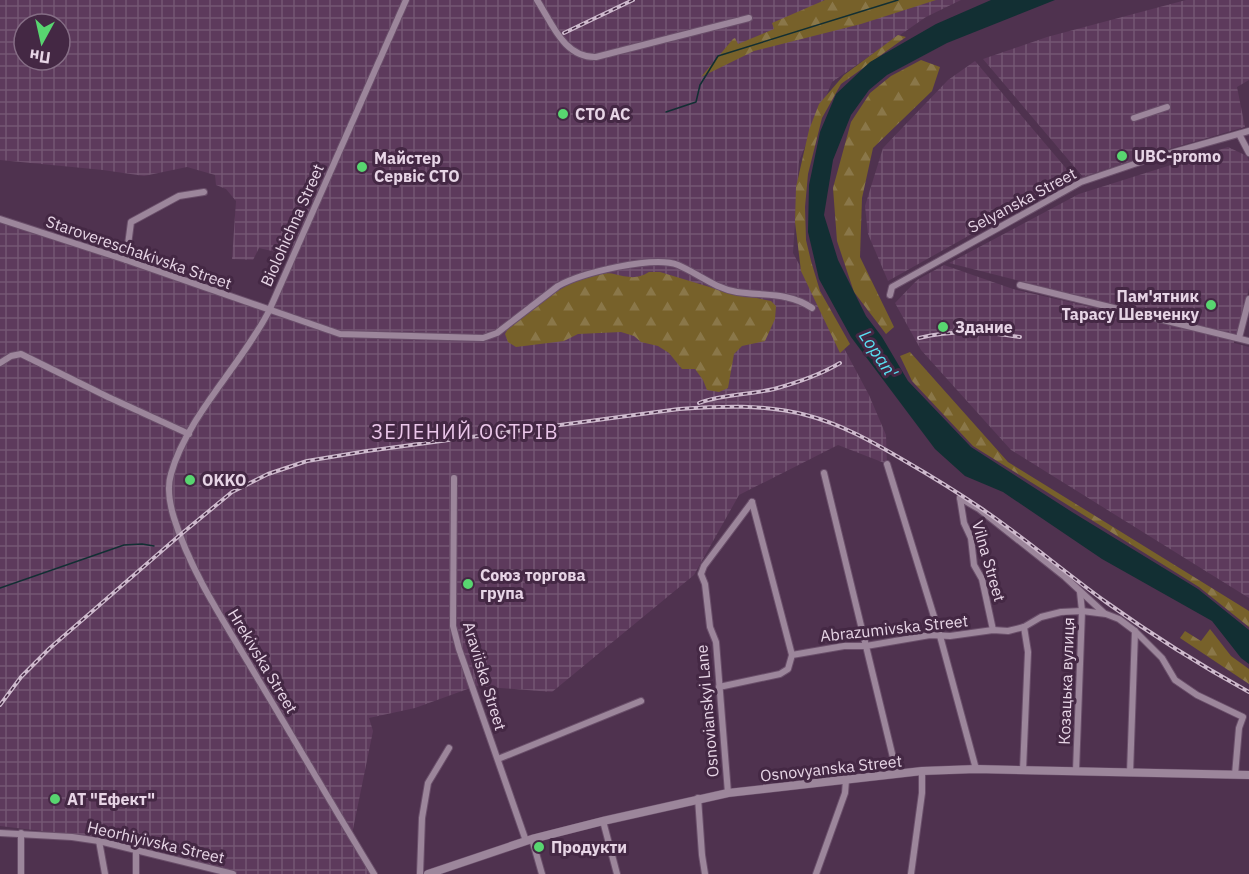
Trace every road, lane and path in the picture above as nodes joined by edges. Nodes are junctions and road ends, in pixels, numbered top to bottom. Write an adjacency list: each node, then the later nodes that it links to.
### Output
1 (406, 0): 16 (street, Biolohichna Street)
2 (537, 0): 3 (street)
3 (748, 18)
4 (1167, 107): 5 (street)
5 (1134, 118)
6 (1249, 131): 7 (street, Selyanska Street)
7 (1239, 134): 8 (street); 13 (street, Selyanska Street)
8 (1249, 153)
9 (204, 192): 11 (street)
10 (0, 219): 11 (street, Starovereschakivska Street)
11 (126, 260): 16 (street, Starovereschakivska Street)
12 (1020, 285): 17 (street)
13 (890, 295)
14 (1249, 299): 17 (street)
15 (812, 308): 16 (street, Starovereschakivska Street)
16 (269, 311): 20 (street, Biolohichna Street)
17 (1239, 338): 18 (street)
18 (1249, 341)
19 (0, 363): 20 (street)
20 (189, 434): 21 (street, Biolohichna Street)
21 (181, 449): 59 (street, Hrekivska Street)
22 (887, 464): 31 (street)
23 (824, 473): 32 (street)
24 (454, 478): 37 (street, Araviiska Street)
25 (1080, 591): 26 (street, Козацька вулиця); 27 (street); 29 (street, Vilna Street)
26 (1082, 611): 27 (street, Abrazumivska Street); 28 (street, Abrazumivska Street); 41 (street, Козацька вулиця)
27 (1106, 614): 30 (street)
28 (1024, 627): 29 (street, Abrazumivska Street); 39 (street)
29 (993, 630): 31 (street, Abrazumivska Street)
30 (1135, 630): 42 (street); 44 (street)
31 (940, 636): 32 (street, Abrazumivska Street); 38 (street)
32 (866, 646): 33 (street, Abrazumivska Street); 43 (street)
33 (792, 655): 34 (street); 34 (street, Osnovianskyi Lane)
34 (719, 687): 47 (street, Osnovianskyi Lane)
35 (641, 701): 37 (street)
36 (449, 748): 60 (street)
37 (498, 759): 52 (street, Araviiska Street)
38 (976, 769): 39 (street, Osnovyanska Street); 40 (street, Osnovyanska Street)
39 (1023, 770): 41 (street, Osnovyanska Street)
40 (922, 771): 43 (street, Osnovyanska Street); 66 (street)
41 (1076, 771): 42 (street, Osnovyanska Street)
42 (1130, 772): 44 (street, Osnovyanska Street)
43 (897, 774): 46 (street, Osnovyanska Street)
44 (1235, 775): 45 (street, Osnovyanska Street)
45 (1249, 775)
46 (846, 780): 47 (street, Osnovyanska Street); 65 (street)
47 (728, 793): 48 (street, Osnovyanska Street)
48 (698, 798): 49 (street, Osnovyanska Street); 64 (street, Osnovianskyi Lane)
49 (603, 820): 52 (street, Osnovyanska Street); 63 (street)
50 (21, 833): 51 (street, Heorhiyivska Street); 53 (street, Heorhiyivska Street); 55 (street)
51 (0, 834)
52 (529, 840): 61 (street, Osnovyanska Street); 62 (street, Araviiska Street)
53 (99, 841): 54 (street, Heorhiyivska Street); 56 (street)
54 (136, 850): 57 (street); 58 (street, Heorhiyivska Street)
55 (21, 874)
56 (105, 874)
57 (136, 874)
58 (233, 874)
59 (374, 874)
60 (420, 874)
61 (428, 874)
62 (542, 874)
63 (617, 874)
64 (705, 874)
65 (816, 874)
66 (911, 874)

